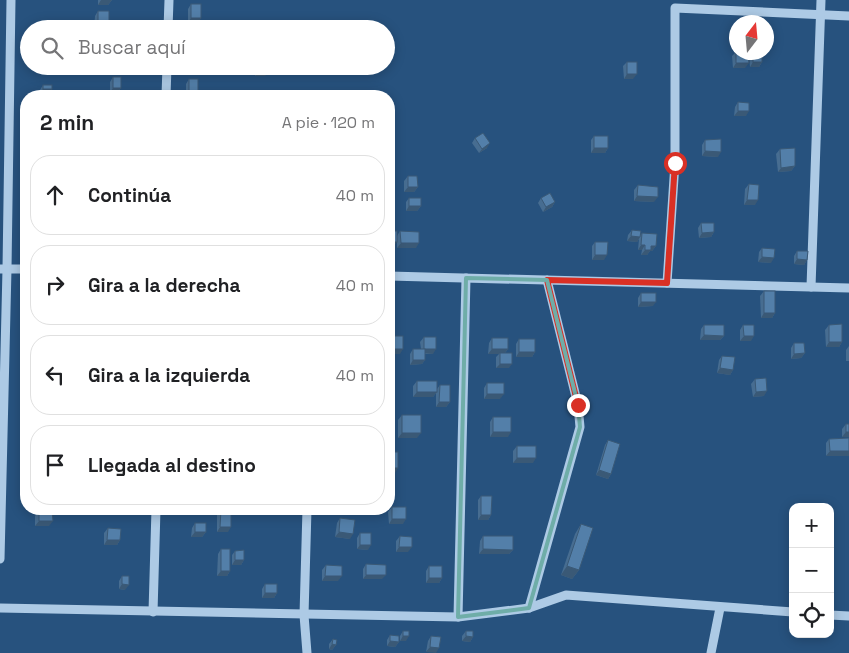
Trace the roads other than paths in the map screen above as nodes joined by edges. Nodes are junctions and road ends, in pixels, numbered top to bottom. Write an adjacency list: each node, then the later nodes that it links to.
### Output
1 (11, 0): 9 (street)
2 (169, 0): 6 (street)
3 (821, 0): 4 (street)
4 (821, 14): 5 (street); 14 (street); 15 (street)
5 (849, 16)
6 (168, 20)
7 (167, 75): 8 (street)
8 (166, 90)
9 (4, 269): 10 (street); 19 (street)
10 (20, 269)
11 (395, 276): 12 (street)
12 (466, 278): 13 (street); 28 (street)
13 (547, 280): 14 (street); 21 (street)
14 (667, 283): 15 (street)
15 (811, 287): 16 (street)
16 (849, 288)
17 (156, 515): 23 (street)
18 (307, 515): 25 (street)
19 (0, 559)
20 (0, 608): 23 (street)
21 (528, 608): 22 (street); 28 (street)
22 (720, 608): 24 (street); 30 (street)
23 (153, 612): 25 (street)
24 (789, 612)
25 (304, 615): 28 (street); 29 (street)
26 (834, 615): 27 (street)
27 (849, 616)
28 (458, 617)
29 (307, 653)
30 (711, 653)

